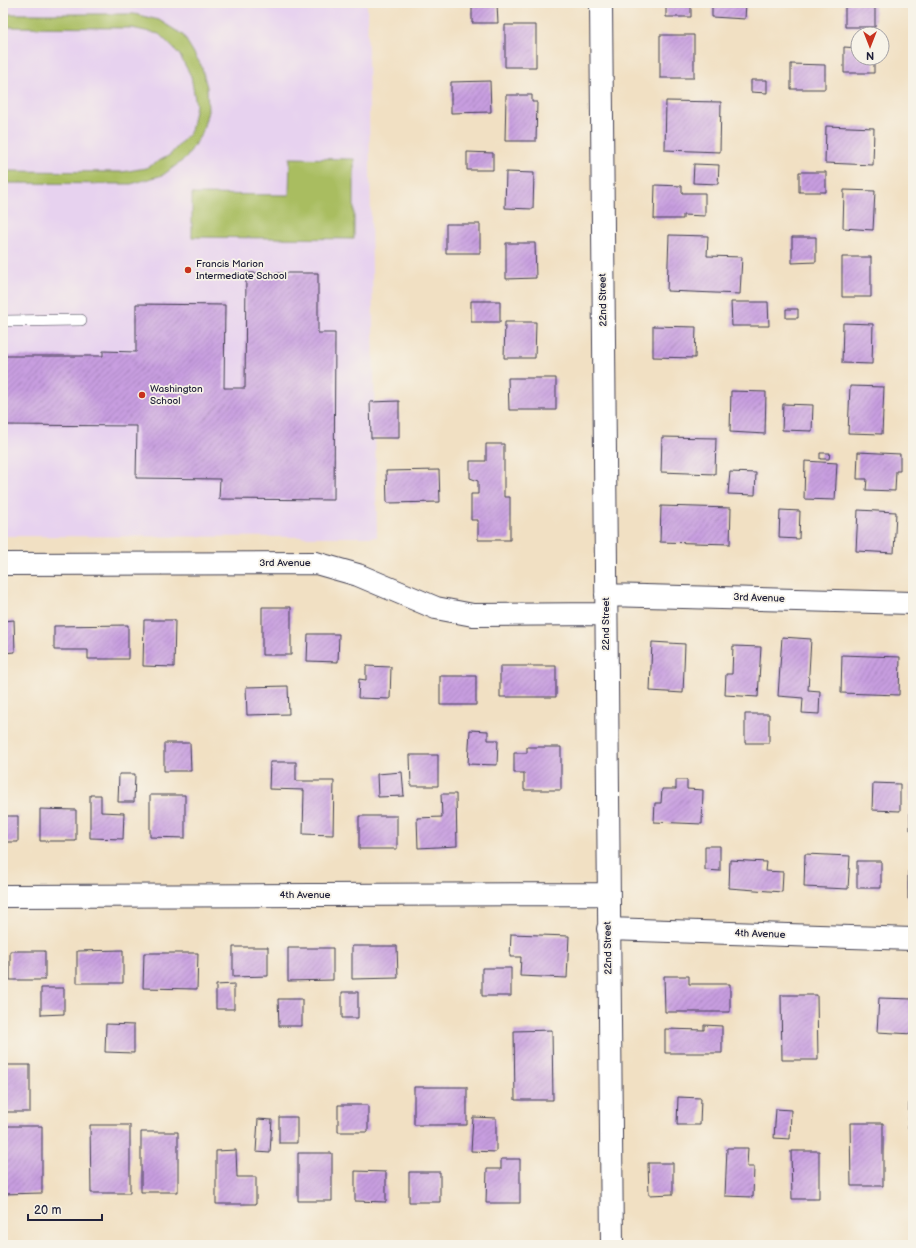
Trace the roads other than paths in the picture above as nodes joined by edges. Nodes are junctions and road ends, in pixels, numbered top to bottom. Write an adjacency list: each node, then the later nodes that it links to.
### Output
1 (600, 3): 6 (street, 22nd Street)
2 (81, 320): 3 (lane)
3 (3, 321)
4 (3, 564): 6 (street, 3rd Avenue)
5 (913, 603): 6 (street, 3rd Avenue)
6 (606, 604): 7 (street, 22nd Street)
7 (608, 894): 8 (street, 4th Avenue); 9 (street, 22nd Street)
8 (3, 896)
9 (608, 929): 10 (street, 4th Avenue); 11 (street, 22nd Street)
10 (913, 939)
11 (612, 1245)

